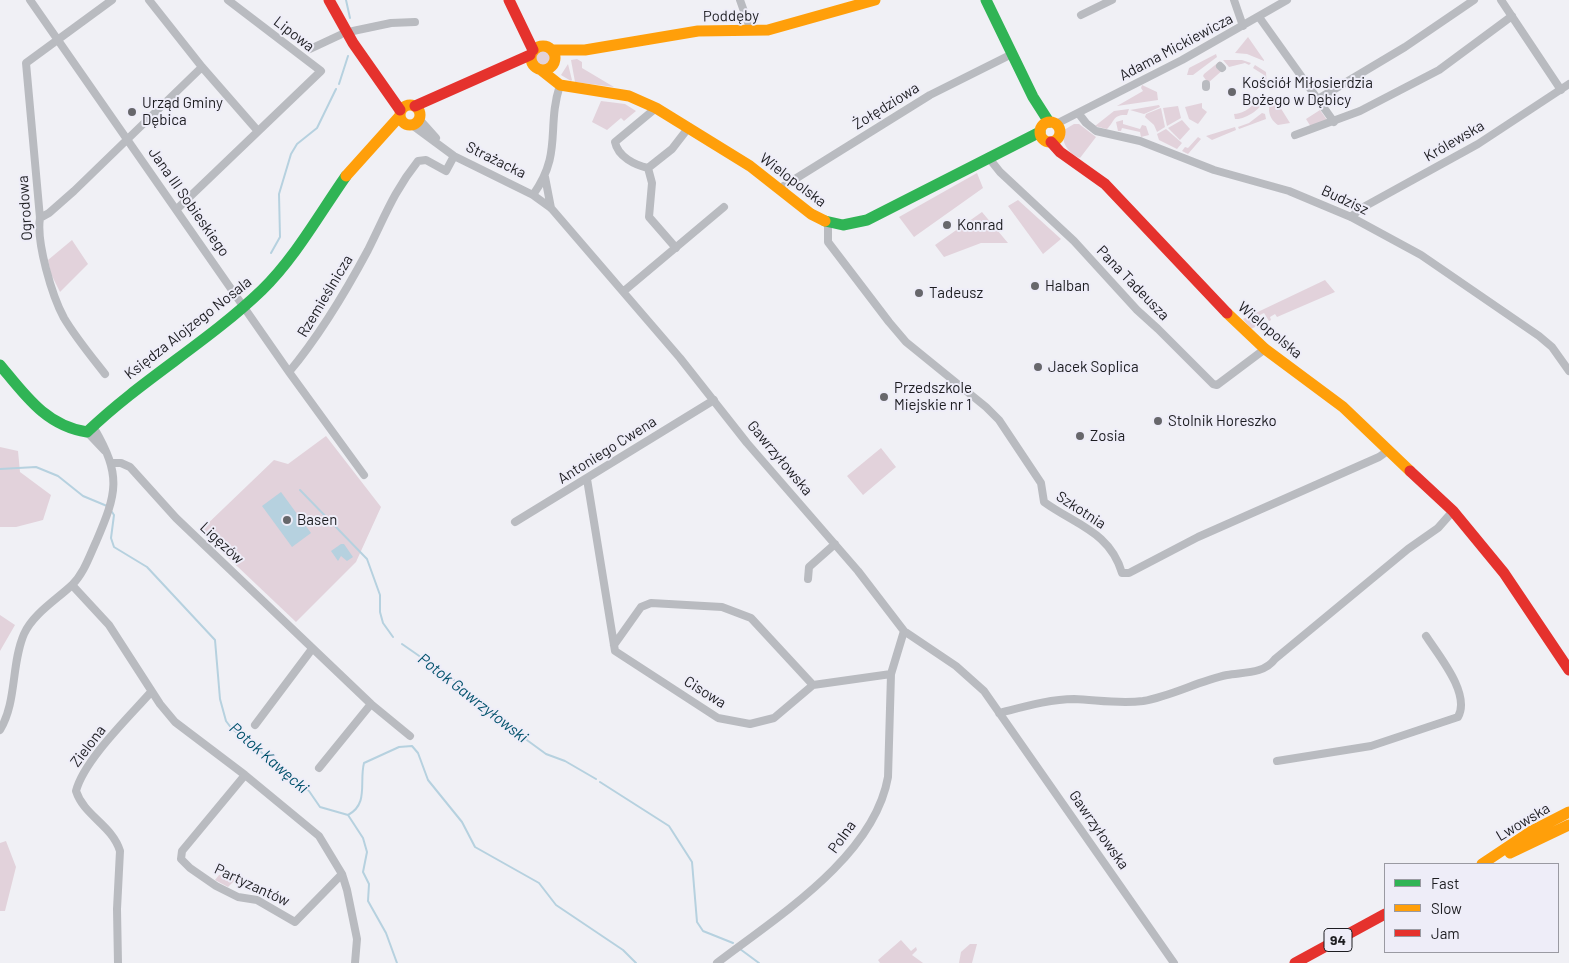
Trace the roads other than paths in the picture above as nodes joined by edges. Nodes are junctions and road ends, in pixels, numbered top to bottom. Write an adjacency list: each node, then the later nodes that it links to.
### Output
1 (30, 0): 23 (street, Jana III Sobieskiego)
2 (112, 0): 23 (street, Ogrodowa)
3 (149, 0): 29 (street)
4 (228, 0): 39 (street, Lipowa)
5 (329, 0): 35 (street, Strażacka)
6 (509, 0): 27 (street, Wielopolska)
7 (740, 0): 21 (street)
8 (871, 0): 21 (street, Poddęby)
9 (986, 0): 26 (street)
10 (1112, 0): 15 (street)
11 (1234, 0): 19 (street)
12 (1287, 0): 17 (street, Adama Mickiewicza)
13 (1474, 0): 33 (street)
14 (1501, 0): 16 (street)
15 (1081, 15)
16 (1512, 16): 32 (street); 37 (street)
17 (1259, 17): 19 (street, Adama Mickiewicza); 33 (street)
18 (415, 22): 20 (street)
19 (1243, 26): 36 (street, Adama Mickiewicza)
20 (353, 30)
21 (751, 31): 25 (street, Poddęby)
22 (340, 35): 24 (street, Lipowa)
23 (58, 40): 42 (street, Jana III Sobieskiego); 52 (street, Ogrodowa)
24 (310, 49)
25 (585, 50): 27 (street, Poddęby); 28 (street, Poddęby)
26 (1012, 54): 40 (street); 47 (street, Żołędziowa)
27 (539, 56): 28 (street, Poddęby); 31 (street, Wielopolska); 35 (street, Księdza Alojzego Nosala)
28 (554, 64): 31 (street)
29 (202, 68): 39 (street); 42 (street)
30 (1569, 84): 32 (street, Królewska)
31 (560, 85): 34 (street, Wielopolska); 46 (street)
32 (1561, 90): 53 (street, Królewska)
33 (1318, 99): 37 (street)
34 (656, 108): 38 (street, Wielopolska); 45 (street)
35 (410, 115): 43 (street, Strażacka); 57 (street, Księdza Alojzego Nosala)
36 (1078, 115): 40 (street, Adama Mickiewicza); 53 (street, Budzisz)
37 (1334, 122): 41 (street)
38 (689, 127): 45 (street); 47 (street, Wielopolska)
39 (257, 130): 51 (street)
40 (1050, 132): 44 (street, Wielopolska); 58 (street, Wielopolska)
41 (1295, 135)
42 (128, 138): 51 (street, Jana III Sobieskiego); 52 (street)
43 (451, 154): 48 (street, Strażacka); 61 (street, Rzemieślnicza)
44 (988, 157): 54 (street, Wielopolska); 58 (street, Pana Tadeusza)
45 (648, 168): 55 (street)
46 (546, 177): 48 (street); 50 (street)
47 (779, 189): 54 (street, Wielopolska)
48 (533, 195): 50 (street, Gawrzyłowska)
49 (724, 207): 55 (street)
50 (551, 208): 56 (street, Gawrzyłowska)
51 (177, 209): 57 (street, Jana III Sobieskiego)
52 (40, 218): 62 (street, Ogrodowa)
53 (1351, 218): 60 (street, Budzisz)
54 (828, 223): 65 (street, Szkotnia)
55 (676, 248): 56 (street)
56 (624, 291): 63 (street, Gawrzyłowska)
57 (244, 306): 61 (street, Jana III Sobieskiego); 64 (street, Księdza Alojzego Nosala)
58 (1265, 349): 65 (street, Wielopolska)
59 (0, 365): 64 (street)
60 (1569, 371)
61 (289, 372): 67 (street)
62 (105, 374)
63 (714, 400): 68 (street, Antoniego Cwena); 71 (street, Gawrzyłowska)
64 (90, 430): 66 (street)
65 (1389, 450): 69 (street, Wielopolska)
66 (111, 463): 73 (street); 77 (street, Ligęzów)
67 (364, 475)
68 (587, 479): 70 (street, Antoniego Cwena); 76 (street)
69 (1454, 511): 78 (street, Wielopolska); 83 (street)
70 (515, 522)
71 (835, 544): 72 (street); 74 (street, Gawrzyłowska)
72 (808, 580)
73 (72, 585): 81 (street); 85 (street)
74 (904, 631): 79 (street, Polna); 83 (street, Gawrzyłowska)
75 (1426, 636): 87 (street)
76 (614, 645): 80 (street, Cisowa); 80 (street)
77 (312, 649): 82 (street, Ligęzów); 84 (street)
78 (1569, 670)
79 (892, 674): 80 (street); 98 (street, Polna)
80 (813, 685)
81 (151, 692): 89 (street); 96 (street, Zielona)
82 (371, 704): 86 (street, Ligęzów); 88 (street)
83 (999, 713): 99 (street, Gawrzyłowska)
84 (255, 725)
85 (0, 730)
86 (410, 736)
87 (1277, 761)
88 (319, 768)
89 (245, 775): 94 (street); 94 (street, Partyzantów)
90 (1569, 812): 92 (street, Lwowska)
91 (1569, 825): 92 (street, Lwowska)
92 (1494, 858): 93 (street, Lwowska)
93 (1484, 863)
94 (342, 874): 97 (street)
95 (1384, 915): 100 (street, 94)
96 (118, 963)
97 (356, 963)
98 (717, 963)
99 (1174, 963)
100 (1296, 963)

